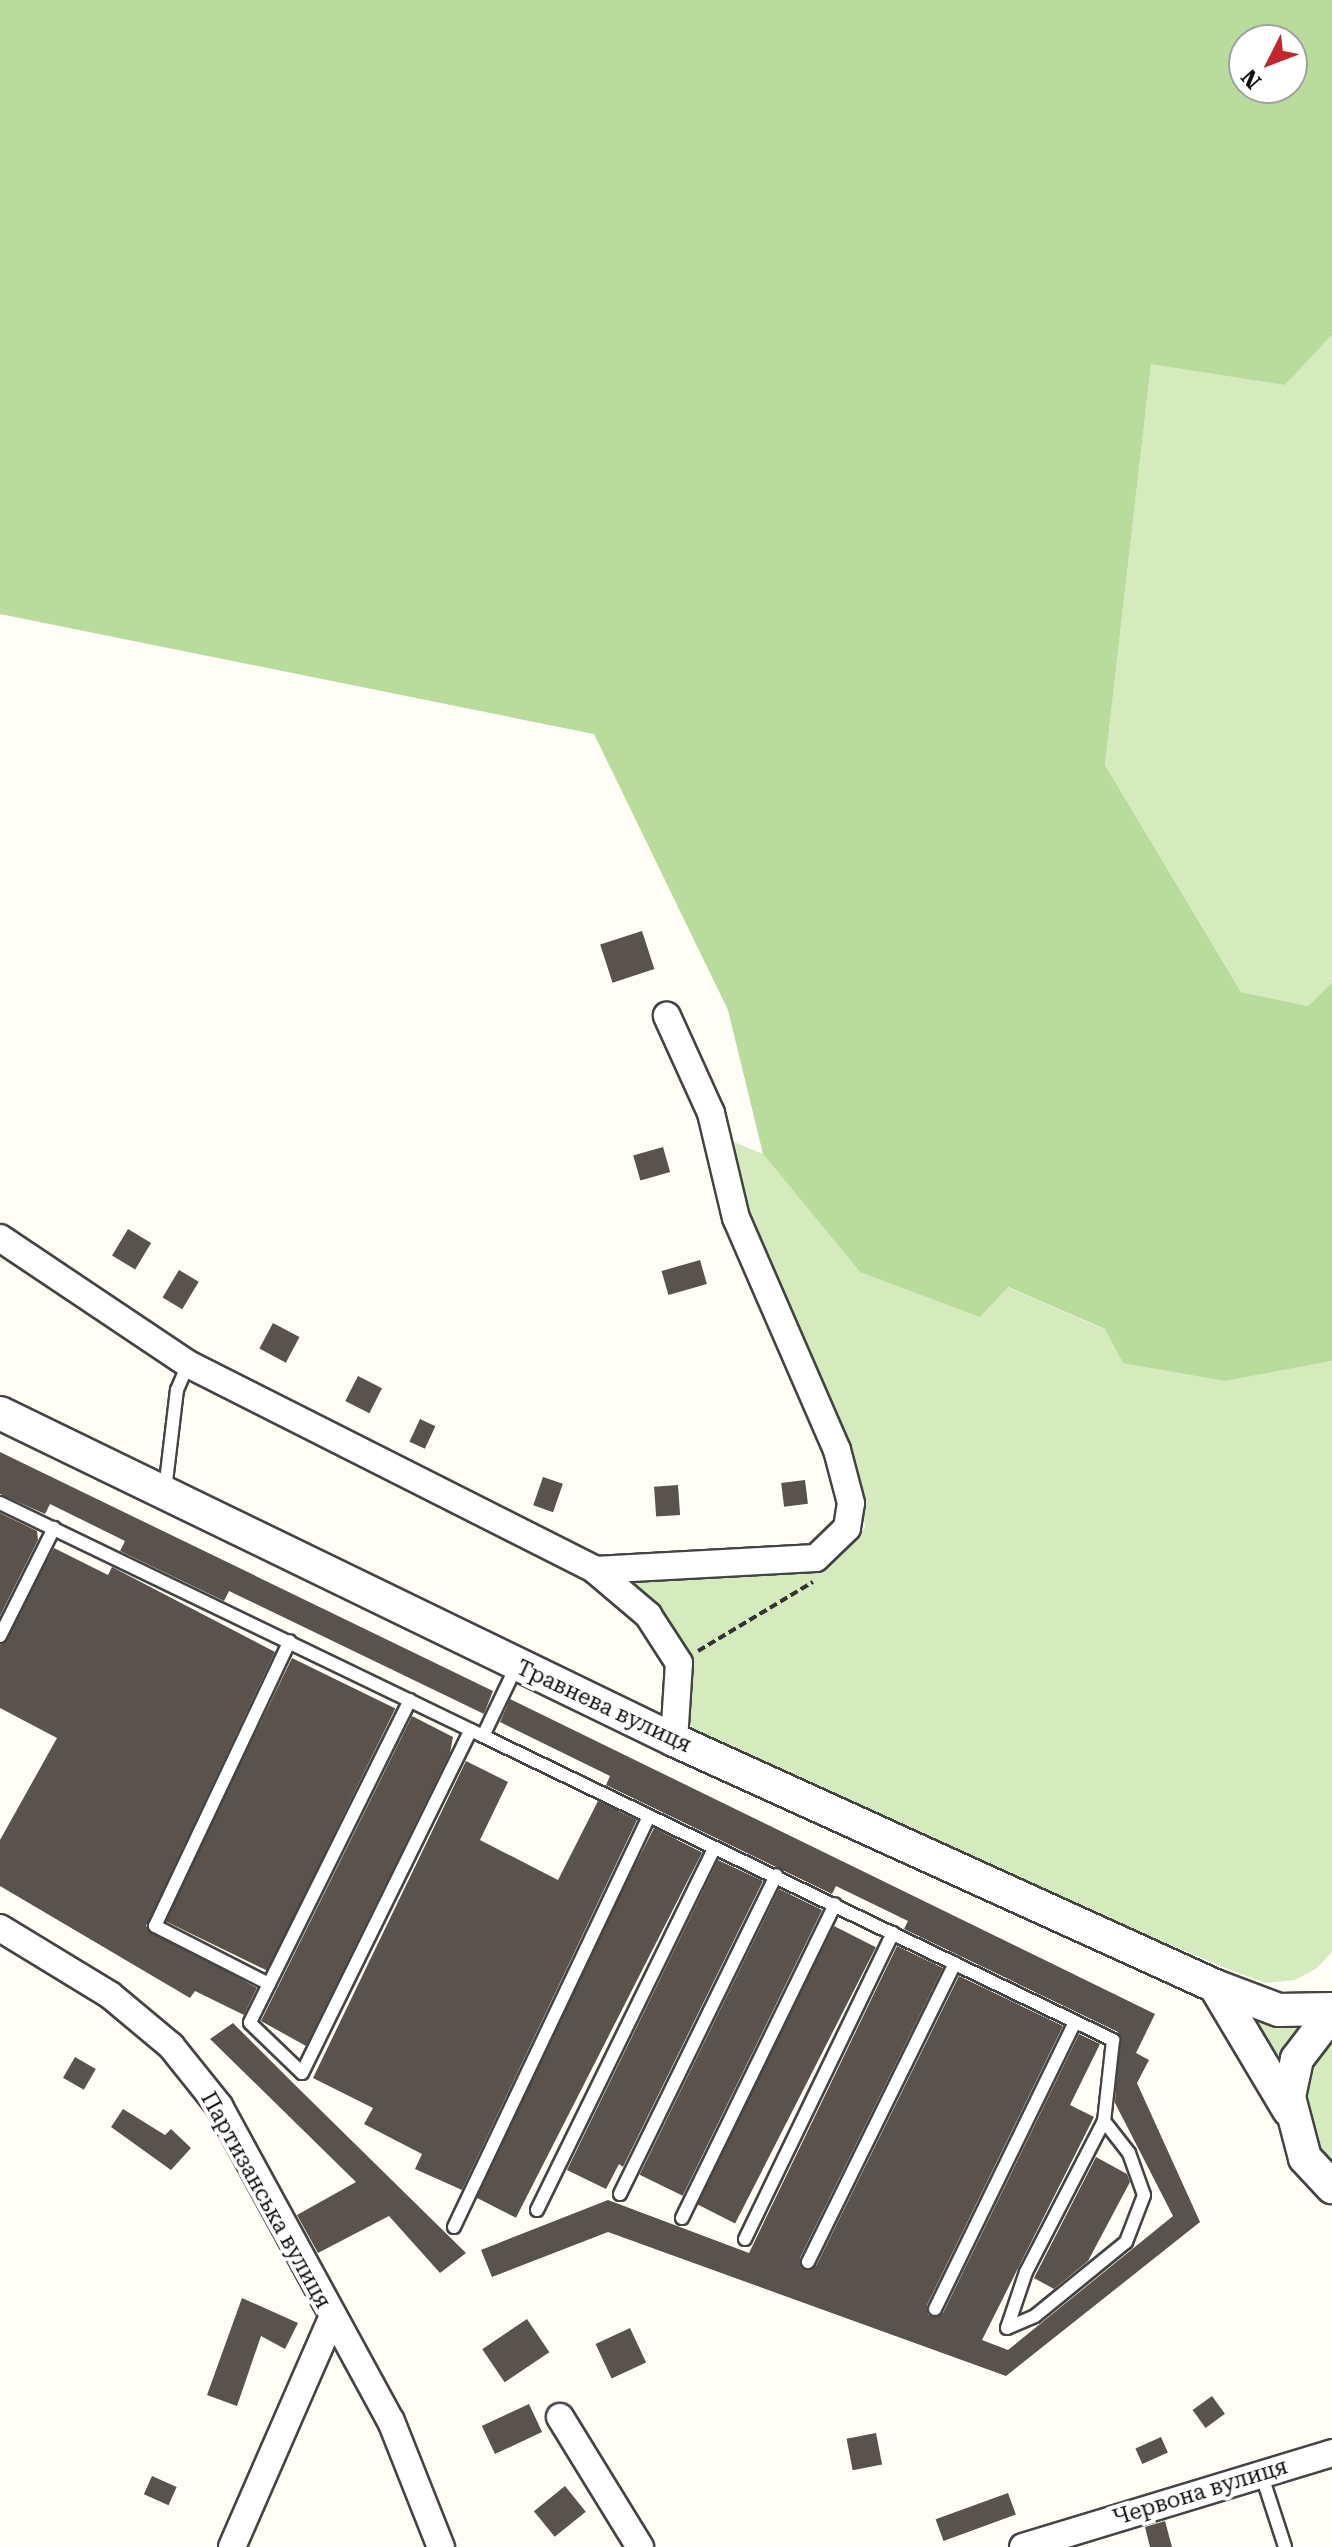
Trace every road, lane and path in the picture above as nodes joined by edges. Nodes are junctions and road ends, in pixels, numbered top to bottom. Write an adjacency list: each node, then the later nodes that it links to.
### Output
1 (667, 1016): 8 (street)
2 (0, 1238): 3 (street)
3 (188, 1364): 5 (lane); 8 (street)
4 (0, 1413): 5 (street, Травнева вулиця)
5 (165, 1494): 13 (street, Травнева вулиця)
6 (0, 1503): 7 (lane)
7 (54, 1528): 10 (lane); 11 (lane)
8 (595, 1570): 12 (street)
9 (825, 1573): 12 (path)
10 (0, 1636)
11 (290, 1641): 14 (lane); 25 (lane)
12 (679, 1663): 17 (street)
13 (517, 1665): 16 (lane); 17 (street, Травнева вулиця)
14 (410, 1700): 15 (lane); 25 (lane)
15 (471, 1730): 16 (lane); 25 (lane)
16 (483, 1736): 18 (lane)
17 (674, 1740): 26 (street, Травнева вулиця)
18 (649, 1817): 19 (lane); 35 (lane)
19 (714, 1848): 20 (lane); 33 (lane)
20 (776, 1875): 21 (lane); 32 (lane)
21 (835, 1904): 23 (lane); 34 (lane)
22 (0, 1928): 39 (street, Партизанська вулиця)
23 (893, 1933): 24 (lane); 36 (lane)
24 (955, 1963): 28 (lane); 37 (lane)
25 (269, 1984)
26 (1215, 1986): 27 (street, Травнева вулиця); 29 (street)
27 (1332, 2011): 29 (street)
28 (1075, 2022): 30 (lane); 38 (lane)
29 (1289, 2110): 31 (street)
30 (1104, 2121): 30 (lane)
31 (1332, 2187)
32 (620, 2194)
33 (537, 2210)
34 (682, 2218)
35 (454, 2227)
36 (745, 2239)
37 (808, 2262)
38 (935, 2309)
39 (332, 2318): 43 (street); 44 (street, Партизанська вулиця)
40 (560, 2417): 45 (street)
41 (1332, 2453): 42 (street, Червона вулиця)
42 (1261, 2473): 46 (street, Червона вулиця); 47 (lane)
43 (232, 2547)
44 (441, 2547)
45 (640, 2547)
46 (1023, 2547)
47 (1285, 2547)

